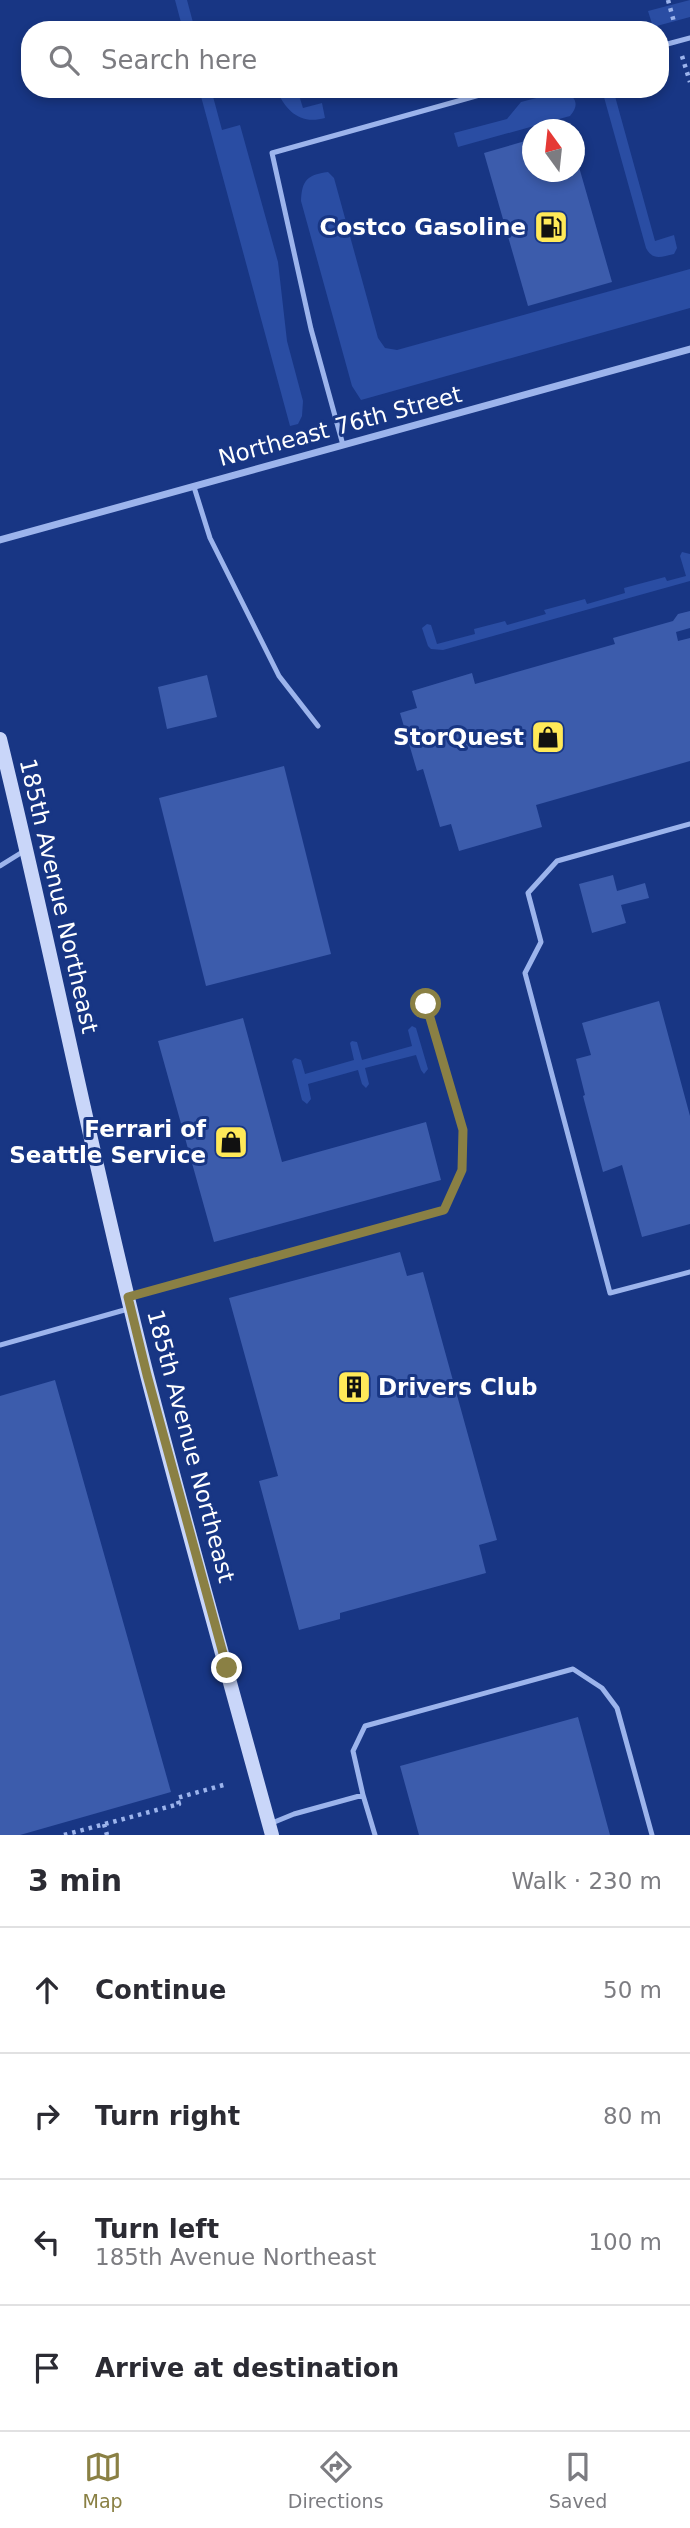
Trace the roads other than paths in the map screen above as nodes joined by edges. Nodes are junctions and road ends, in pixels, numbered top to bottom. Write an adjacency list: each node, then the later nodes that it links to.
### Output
1 (690, 38): 2 (lane)
2 (669, 44)
3 (469, 98): 5 (lane)
4 (690, 349): 5 (street, Northeast 76th Street)
5 (342, 445): 6 (street, Northeast 76th Street)
6 (194, 486): 7 (street, Northeast 76th Street); 8 (lane)
7 (0, 540)
8 (318, 726)
9 (0, 739): 10 (street, 185th Avenue Northeast)
10 (2, 760): 12 (street, 185th Avenue Northeast)
11 (690, 824): 15 (lane)
12 (27, 849): 13 (lane); 16 (street, 185th Avenue Northeast)
13 (0, 866)
14 (426, 1004): 16 (lane)
15 (690, 1272)
16 (130, 1303): 17 (lane); 19 (street, 185th Avenue Northeast)
17 (0, 1345)
18 (363, 1795): 19 (lane); 20 (lane); 21 (lane)
19 (270, 1830)
20 (375, 1835)
21 (652, 1835)

